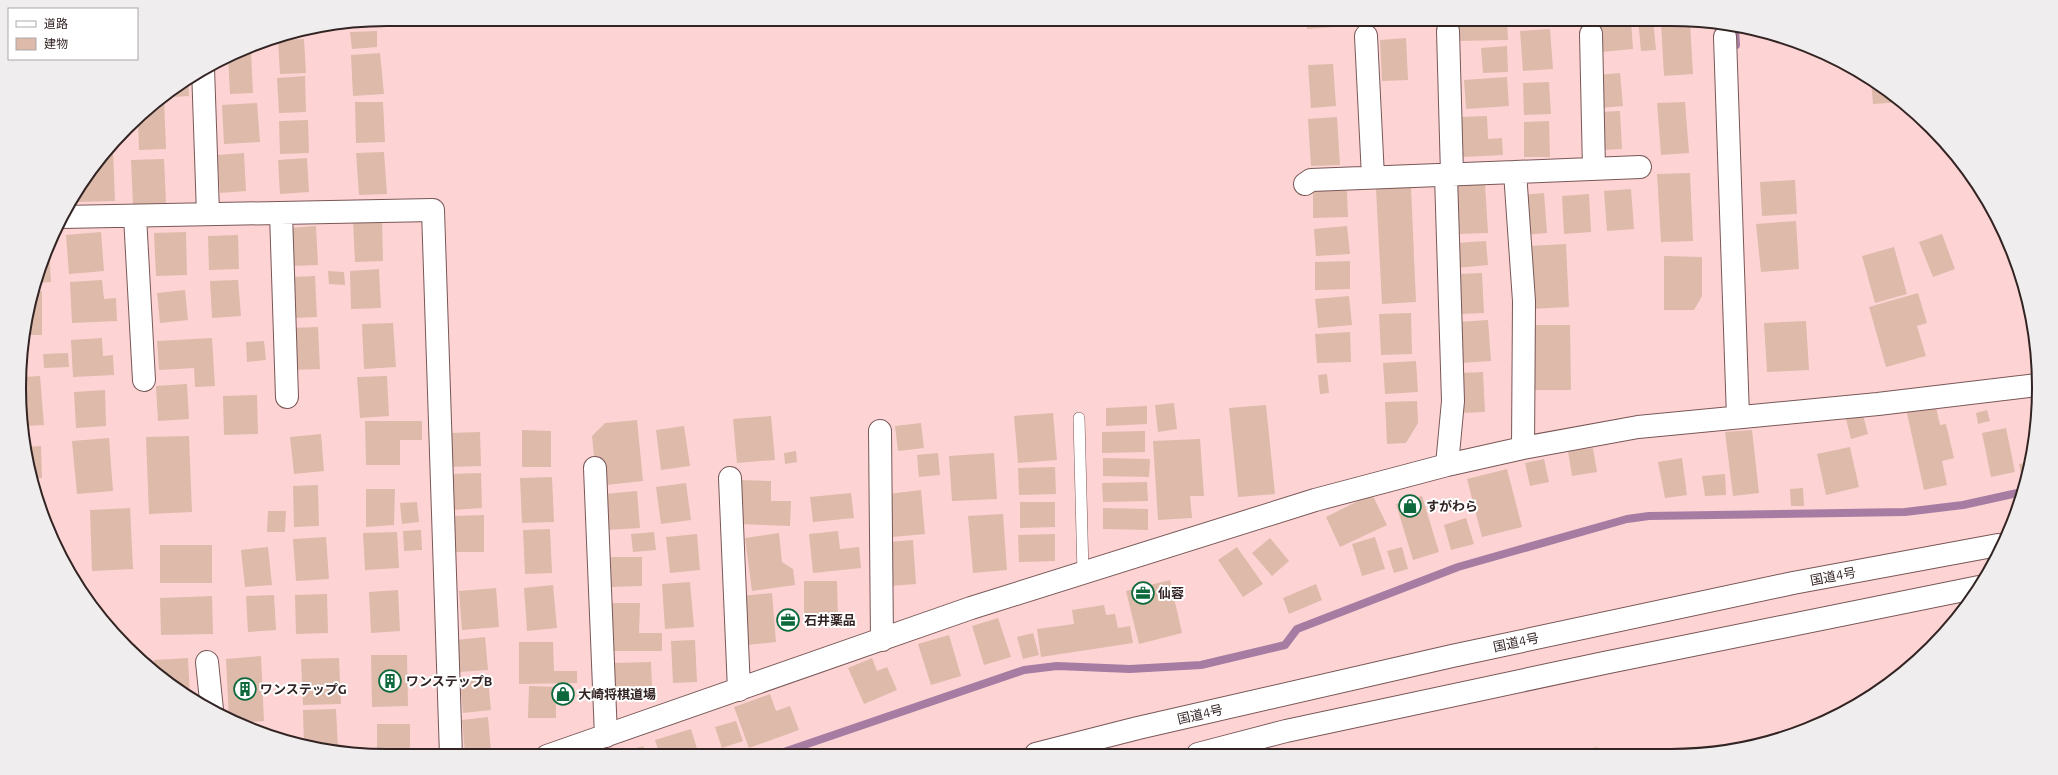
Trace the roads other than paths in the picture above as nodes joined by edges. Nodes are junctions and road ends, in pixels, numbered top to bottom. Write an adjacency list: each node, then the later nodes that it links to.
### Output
1 (1448, 31): 9 (main road)
2 (1591, 34): 7 (main road)
3 (1366, 36): 10 (main road)
4 (1725, 37): 19 (main road)
5 (203, 76): 13 (main road)
6 (1640, 167): 7 (main road)
7 (1594, 169): 8 (main road)
8 (1515, 172): 9 (main road); 22 (main road)
9 (1449, 174): 10 (main road); 23 (main road)
10 (1373, 177): 11 (main road)
11 (1305, 184)
12 (281, 213): 13 (main road); 18 (main road); 34 (main road)
13 (208, 214): 15 (main road)
14 (70, 215): 15 (main road)
15 (135, 216): 16 (main road)
16 (144, 380)
17 (2032, 386): 19 (main road)
18 (287, 397)
19 (1738, 417): 22 (main road)
20 (1079, 418): 27 (lane)
21 (880, 431): 29 (main road)
22 (1523, 448): 23 (main road)
23 (1447, 465): 27 (main road)
24 (595, 468): 33 (main road)
25 (730, 478): 31 (main road)
26 (1996, 545): 36 (main road, 国道4号)
27 (1082, 573): 29 (main road)
28 (1970, 589): 37 (main road)
29 (882, 640): 31 (main road)
30 (207, 662): 32 (main road)
31 (738, 690): 33 (main road)
32 (211, 703)
33 (606, 736): 35 (main road)
34 (451, 749)
35 (568, 749)
36 (1056, 749)
37 (1217, 749)

